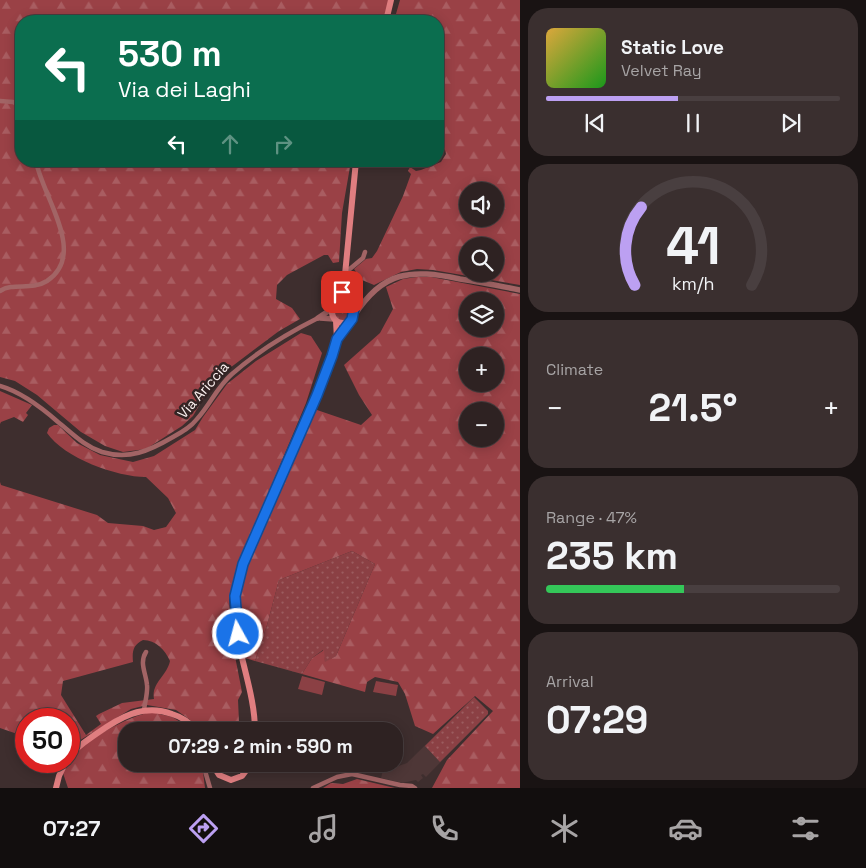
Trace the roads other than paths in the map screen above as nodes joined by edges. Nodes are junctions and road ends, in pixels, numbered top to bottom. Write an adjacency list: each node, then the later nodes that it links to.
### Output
1 (391, 0): 2 (main road)
2 (387, 15)
3 (0, 101): 4 (street)
4 (15, 103)
5 (38, 167): 11 (street)
6 (355, 167): 8 (main road)
7 (365, 252): 8 (street)
8 (345, 273): 9 (main road)
9 (344, 285): 13 (main road); 14 (main road)
10 (520, 290): 12 (street)
11 (0, 291)
12 (363, 302): 13 (street); 16 (street)
13 (349, 303): 14 (main road); 16 (main road)
14 (334, 306): 15 (street, Via Ariccia); 17 (main road)
15 (318, 318): 17 (street); 19 (street, Via Ariccia)
16 (352, 318): 17 (main road); 18 (main road)
17 (335, 320): 18 (main road)
18 (337, 339): 23 (main road)
19 (0, 386)
20 (146, 652): 21 (street)
21 (144, 710): 22 (main road); 24 (main road)
22 (189, 722)
23 (254, 722)
24 (80, 746)
25 (205, 772): 30 (street)
26 (218, 772): 27 (main road)
27 (245, 772)
28 (60, 773): 29 (main road)
29 (56, 788)
30 (210, 788)
31 (313, 788): 32 (street)
32 (415, 788)

